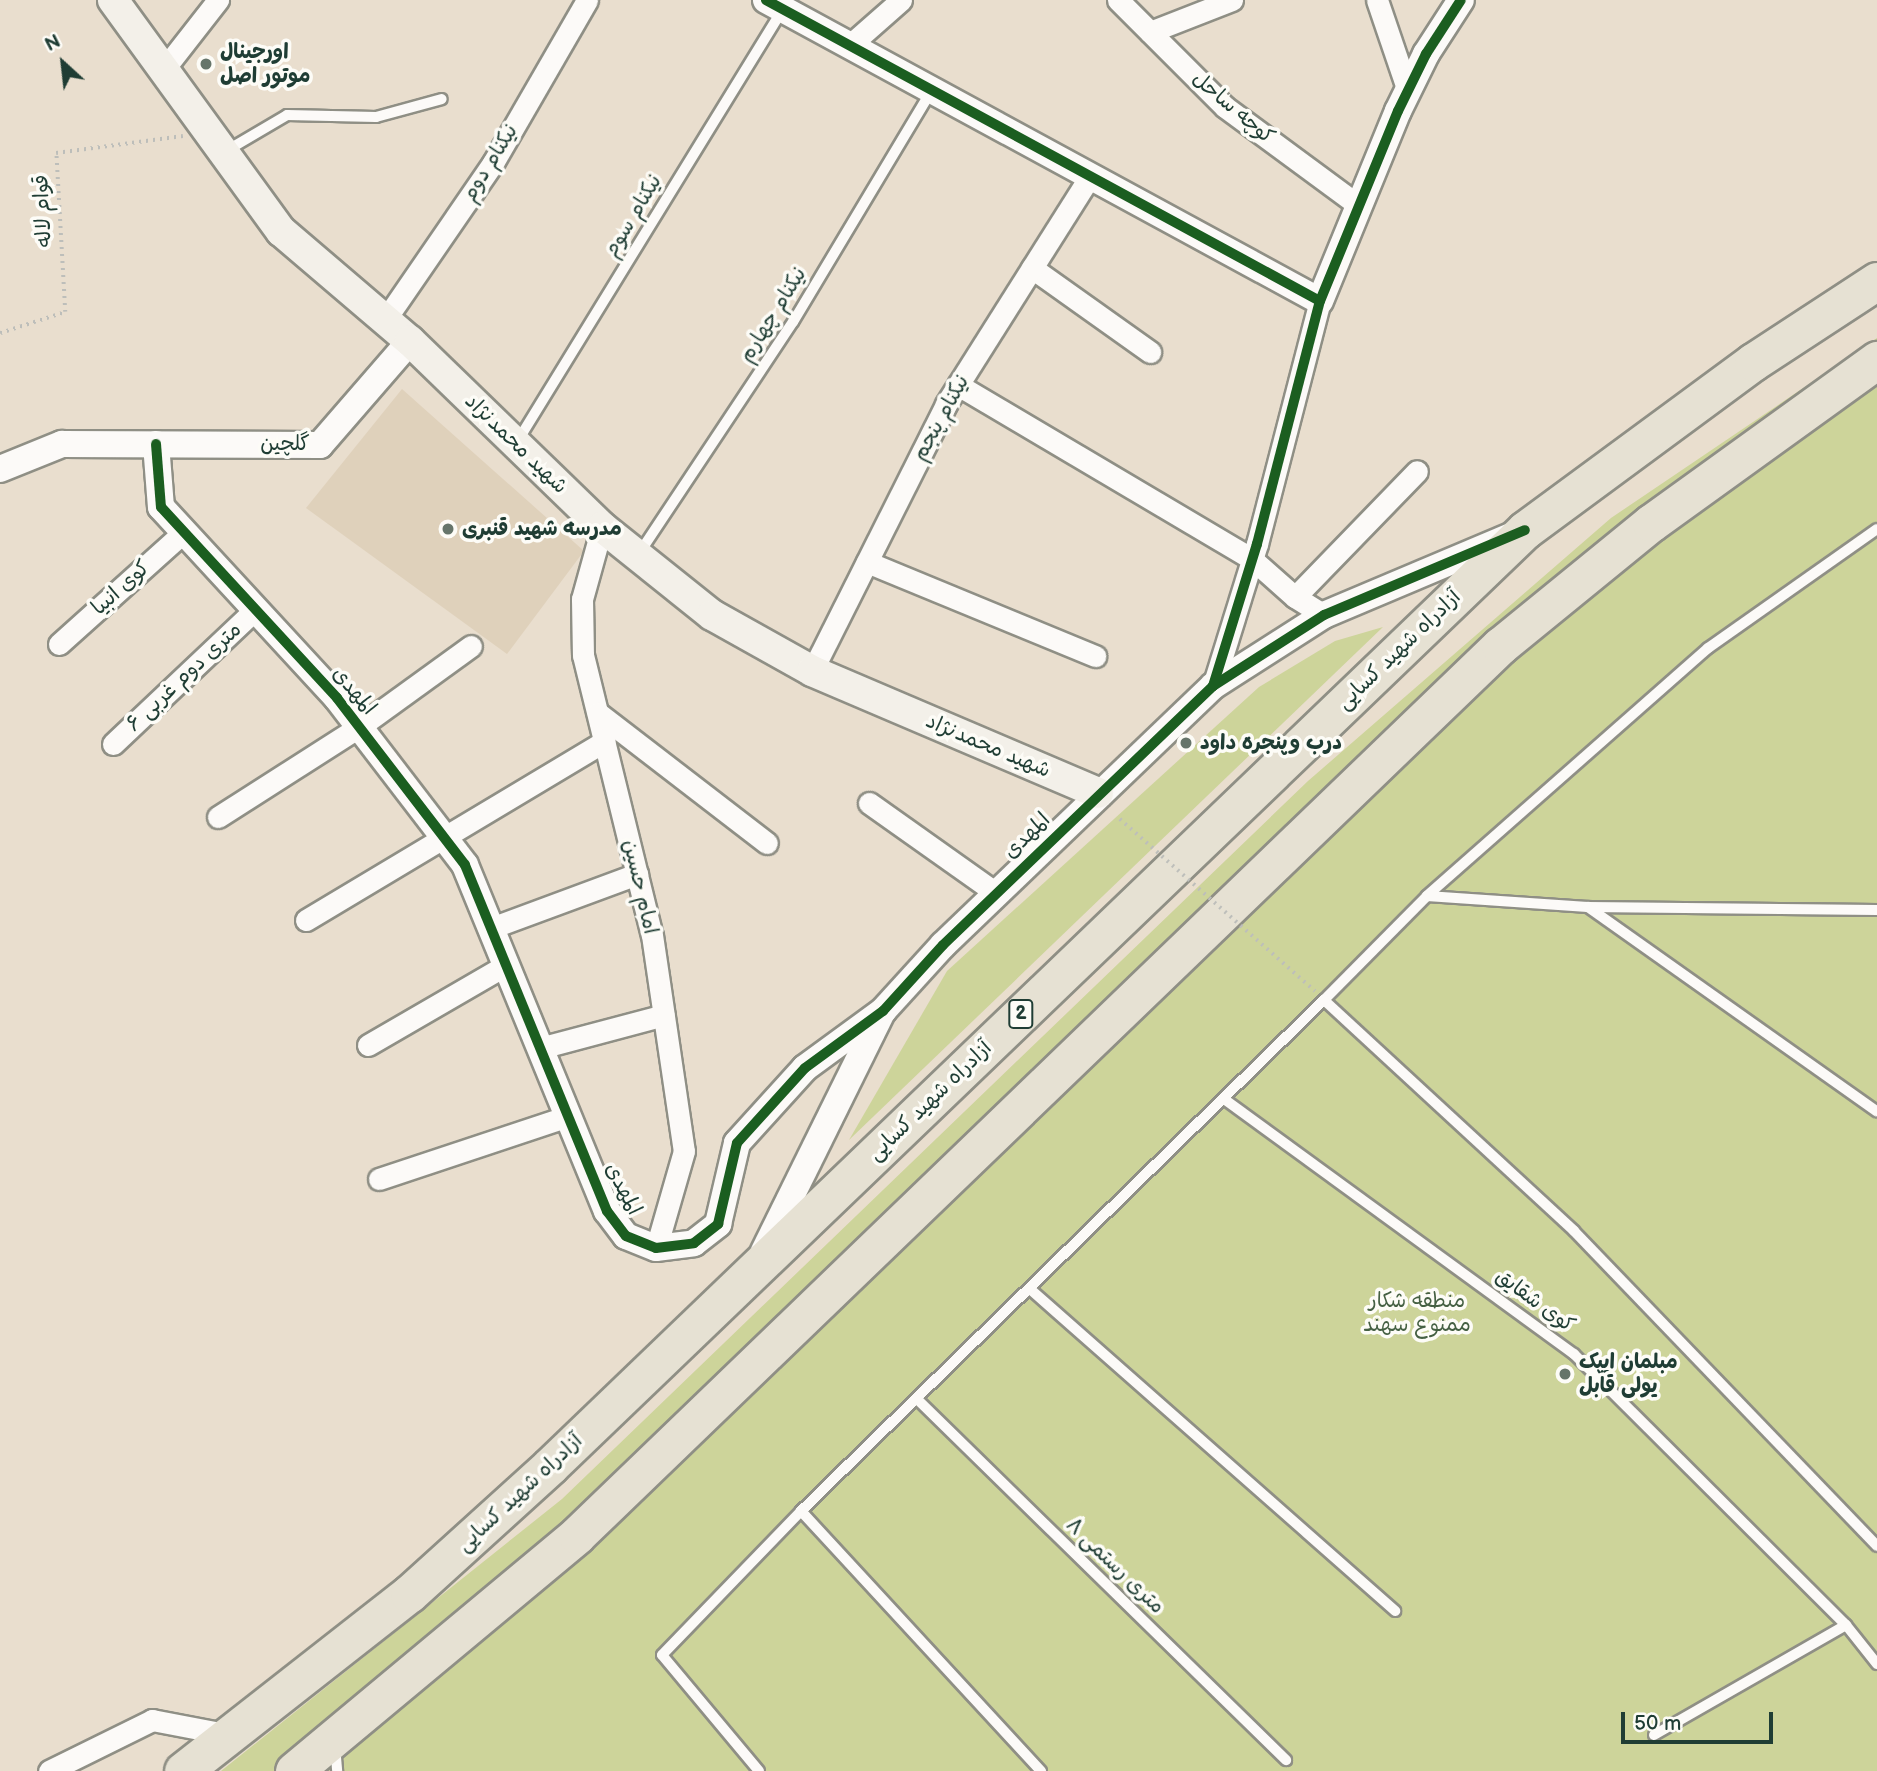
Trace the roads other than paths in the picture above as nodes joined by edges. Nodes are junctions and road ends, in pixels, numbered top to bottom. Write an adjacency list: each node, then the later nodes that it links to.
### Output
1 (113, 0): 12 (main road, شهید محمدنژاد)
2 (218, 0): 12 (street)
3 (587, 0): 22 (street, نیکنام دوم)
4 (901, 0): 11 (street)
5 (1118, 0): 10 (street, کوچه ساحل)
6 (1232, 0): 10 (street)
7 (1377, 0): 14 (street)
8 (1461, 0): 14 (street)
9 (775, 4): 11 (street); 28 (lane, نیکنام سوم)
10 (1150, 32): 18 (street, کوچه ساحل)
11 (850, 45): 13 (street)
12 (164, 69): 16 (main road, شهید محمدنژاد)
13 (932, 90): 17 (street); 35 (lane, نیکنام چهارم)
14 (1408, 91): 18 (street)
15 (442, 99): 16 (lane)
16 (217, 143): 22 (main road, شهید محمدنژاد)
17 (1090, 176): 19 (street, نیکنام پنجم); 21 (street)
18 (1358, 205): 21 (street)
19 (1032, 268): 24 (street); 26 (street, نیکنام پنجم)
20 (1877, 281): 33 (highway, آزادراه شهید کسایی / 2)
21 (1320, 301): 36 (street)
22 (385, 320): 23 (main road, شهید محمدنژاد)
23 (410, 341): 27 (street, گلچین); 28 (main road, شهید محمدنژاد)
24 (1150, 352)
25 (1877, 360): 83 (highway)
26 (958, 385): 36 (street); 37 (street, نیکنام پنجم)
27 (156, 444): 29 (street, گلچین); 34 (street, المهدی)
28 (516, 444): 31 (main road, شهید محمدنژاد)
29 (0, 470)
30 (1417, 471): 38 (street)
31 (602, 527): 35 (main road, شهید محمدنژاد); 46 (street, امام حسین)
32 (1877, 529): 57 (lane)
33 (1525, 530): 40 (street, المهدی); 73 (highway, آزادراه شهید کسایی / 2)
34 (184, 532): 39 (street, المهدی); 41 (street, کوی انبیا)
35 (638, 556): 44 (main road, شهید محمدنژاد)
36 (1252, 559): 38 (street); 45 (street)
37 (867, 562): 43 (street); 44 (street, نیکنام پنجم)
38 (1295, 597): 40 (street)
39 (256, 609): 47 (street, المهدی); 49 (street, ۶ متری دوم غربی)
40 (1324, 615): 45 (street, المهدی)
41 (59, 644)
42 (471, 646): 47 (street)
43 (1095, 656)
44 (812, 671): 50 (main road, شهید محمدنژاد)
45 (1213, 686): 50 (street, المهدی)
46 (598, 713): 48 (street, امام حسین); 54 (street)
47 (359, 727): 52 (street); 53 (street, المهدی)
48 (605, 741): 53 (street); 55 (street, امام حسین)
49 (113, 744)
50 (1098, 793): 56 (street, المهدی)
51 (869, 803): 56 (street)
52 (219, 817)
53 (445, 840): 60 (street); 61 (street, المهدی)
54 (767, 843)
55 (637, 874): 61 (street); 65 (street, امام حسین)
56 (996, 893): 64 (street, المهدی)
57 (1427, 896): 58 (lane); 63 (lane)
58 (1588, 907): 59 (lane); 69 (lane)
59 (1877, 910)
60 (306, 920)
61 (491, 928): 62 (street, المهدی)
62 (506, 964): 66 (street); 67 (street, المهدی)
63 (1324, 1000): 68 (lane); 77 (lane)
64 (883, 1011): 72 (street, المهدی); 73 (street)
65 (664, 1016): 67 (street); 72 (street, امام حسین)
66 (368, 1045)
67 (540, 1048): 70 (street, المهدی)
68 (1224, 1099): 74 (lane); 79 (lane, کوی شقایق)
69 (1877, 1112)
70 (568, 1116): 71 (street); 72 (street, المهدی)
71 (379, 1179)
72 (656, 1248)
73 (755, 1268): 81 (highway, آزادراه شهید کسایی / 2)
74 (1030, 1289): 75 (lane); 78 (lane)
75 (918, 1400): 76 (lane); 84 (lane, ۸ متری رستمی)
76 (801, 1511): 88 (lane); 89 (lane)
77 (1877, 1546)
78 (1395, 1611)
79 (1846, 1625): 80 (lane, کوی شقایق); 82 (lane)
80 (1877, 1664)
81 (231, 1735): 85 (street); 86 (highway, آزادراه شهید کسایی / 2)
82 (1654, 1735)
83 (336, 1756): 87 (highway)
84 (1286, 1760)
85 (49, 1771)
86 (183, 1771)
87 (294, 1771)
88 (759, 1771)
89 (1041, 1771)

